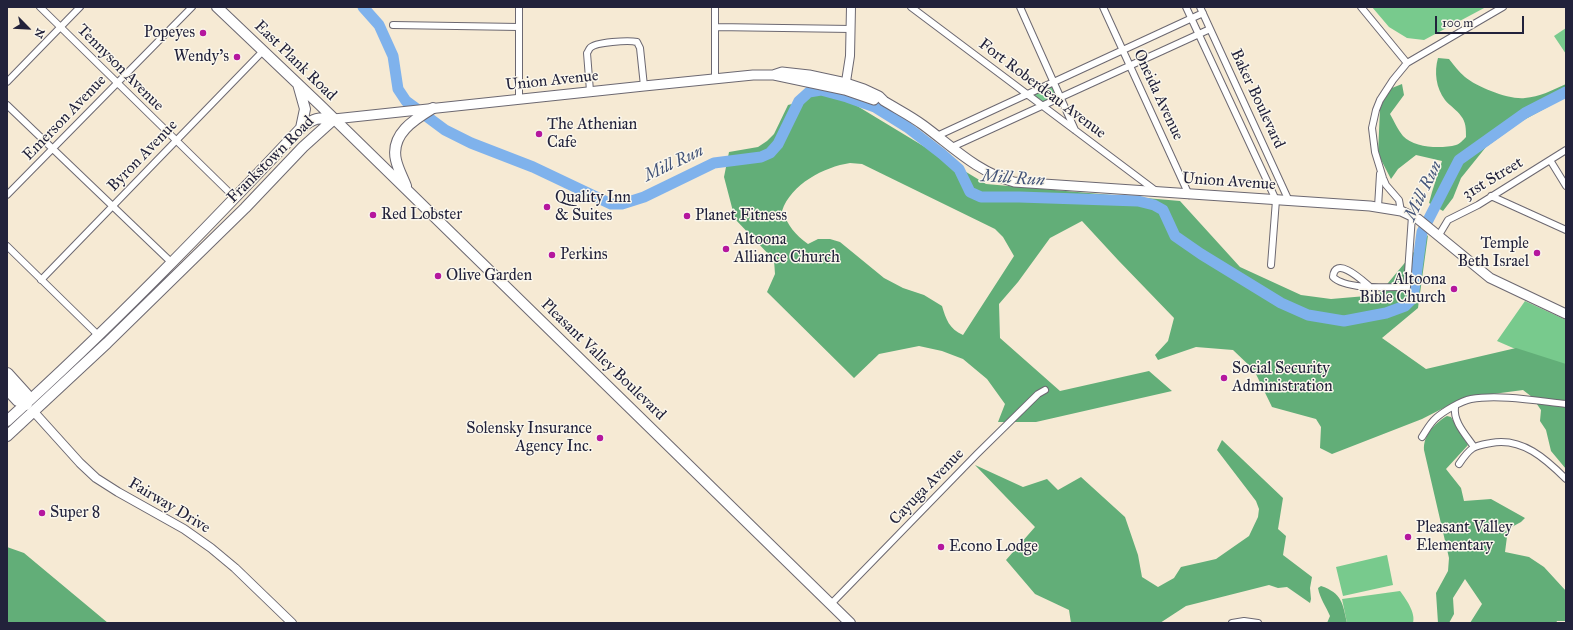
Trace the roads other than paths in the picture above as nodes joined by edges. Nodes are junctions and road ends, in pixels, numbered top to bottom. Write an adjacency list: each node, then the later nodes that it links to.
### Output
1 (40, 7): 18 (street, Tennyson Avenue)
2 (80, 7): 18 (street)
3 (192, 7): 31 (street, Emerson Avenue)
4 (217, 7): 25 (main road, East Plank Road)
5 (519, 7): 19 (street)
6 (715, 7): 20 (street)
7 (851, 7): 22 (street)
8 (911, 7): 36 (street, Fort Roberdeau Avenue)
9 (1020, 7): 30 (street)
10 (1103, 7): 24 (street, Oneida Avenue)
11 (1186, 7): 16 (street, Baker Boulevard)
12 (1200, 7): 15 (street, Baker Boulevard)
13 (1361, 7): 26 (street)
14 (1503, 7): 26 (street)
15 (1203, 13): 16 (street); 21 (street, Baker Boulevard)
16 (1192, 18): 23 (street, Baker Boulevard); 24 (street)
17 (393, 25): 19 (street)
18 (60, 27): 29 (street); 31 (street, Tennyson Avenue)
19 (519, 27): 38 (street)
20 (715, 27): 22 (street); 28 (street)
21 (1210, 29): 23 (street); 60 (street, Baker Boulevard)
22 (851, 30): 34 (street)
23 (1199, 33): 27 (street); 59 (street, Baker Boulevard)
24 (1123, 50): 27 (street, Oneida Avenue); 30 (street)
25 (263, 51): 32 (main road, East Plank Road); 46 (street, Byron Avenue)
26 (1407, 63): 51 (street)
27 (1129, 65): 37 (street); 56 (street, Oneida Avenue)
28 (715, 79): 33 (main road, Union Avenue); 34 (main road, Union Avenue)
29 (7, 82)
30 (1054, 82): 36 (street); 37 (street)
31 (117, 83): 46 (street, Tennyson Avenue); 48 (street, Emerson Avenue)
32 (298, 84): 42 (main road, East Plank Road); 43 (main road)
33 (644, 86): 35 (main road, Union Avenue); 35 (street)
34 (845, 87): 45 (main road, Union Avenue)
35 (590, 91): 38 (main road, Union Avenue)
36 (1027, 94): 40 (street, Fort Roberdeau Avenue); 45 (street)
37 (1061, 97): 40 (street); 44 (street)
38 (518, 99): 41 (main road, Union Avenue)
39 (7, 105): 48 (street)
40 (1042, 105): 44 (street, Fort Roberdeau Avenue); 47 (street)
41 (430, 109): 42 (main road, Union Avenue); 53 (main road)
42 (334, 119): 43 (main road, Frankstown Road); 53 (main road, Pleasant Valley Boulevard); 63 (main road, Frankstown Road)
43 (301, 128): 58 (main road, Frankstown Road)
44 (1076, 131): 54 (street, Fort Roberdeau Avenue)
45 (937, 136): 47 (main road, Union Avenue)
46 (176, 141): 58 (street, Tennyson Avenue); 61 (street, Byron Avenue)
47 (952, 147): 54 (main road, Union Avenue)
48 (52, 149): 55 (street, Emerson Avenue); 61 (street)
49 (1566, 150): 50 (street, 31st Street)
50 (1550, 160): 52 (street); 57 (street, 31st Street)
51 (1381, 172): 62 (street); 64 (street)
52 (1566, 186)
53 (409, 192): 88 (main road, Pleasant Valley Boulevard)
54 (1158, 192): 56 (main road, Union Avenue)
55 (7, 195)
56 (1189, 195): 59 (main road, Union Avenue)
57 (1491, 196): 66 (street); 67 (street, 31st Street)
58 (235, 198): 63 (main road); 69 (main road, Frankstown Road)
59 (1276, 200): 60 (main road, Union Avenue); 70 (street)
60 (1289, 201): 62 (main road, Union Avenue)
61 (113, 206): 69 (street); 72 (street, Byron Avenue)
62 (1378, 207): 64 (main road, Union Avenue)
63 (245, 208): 71 (main road, Frankstown Road)
64 (1401, 211): 65 (main road, Union Avenue)
65 (1412, 216): 67 (main road, Union Avenue); 73 (street)
66 (1566, 230)
67 (1439, 235): 74 (main road, Union Avenue)
68 (7, 246): 72 (street)
69 (172, 263): 71 (main road); 75 (main road, Frankstown Road)
70 (1271, 265)
71 (181, 270): 81 (main road, Frankstown Road)
72 (41, 280): 75 (street)
73 (1369, 286): 73 (street)
74 (1566, 314)
75 (99, 336): 81 (main road, Frankstown Road)
76 (7, 374): 81 (highway)
77 (7, 388): 81 (highway)
78 (1045, 390): 88 (street, Cayuga Avenue)
79 (1566, 404): 80 (street)
80 (1455, 407): 84 (street); 85 (street)
81 (30, 408): 82 (main road, Frankstown Road); 83 (main road, Frankstown Road); 89 (street, Fairway Drive)
82 (7, 421)
83 (7, 436)
84 (1422, 437)
85 (1474, 447): 86 (street); 87 (street)
86 (1459, 464)
87 (1566, 479)
88 (831, 604): 90 (main road, Pleasant Valley Boulevard)
89 (292, 623)
90 (850, 623)
91 (1232, 623): 92 (street)
92 (1258, 623)

